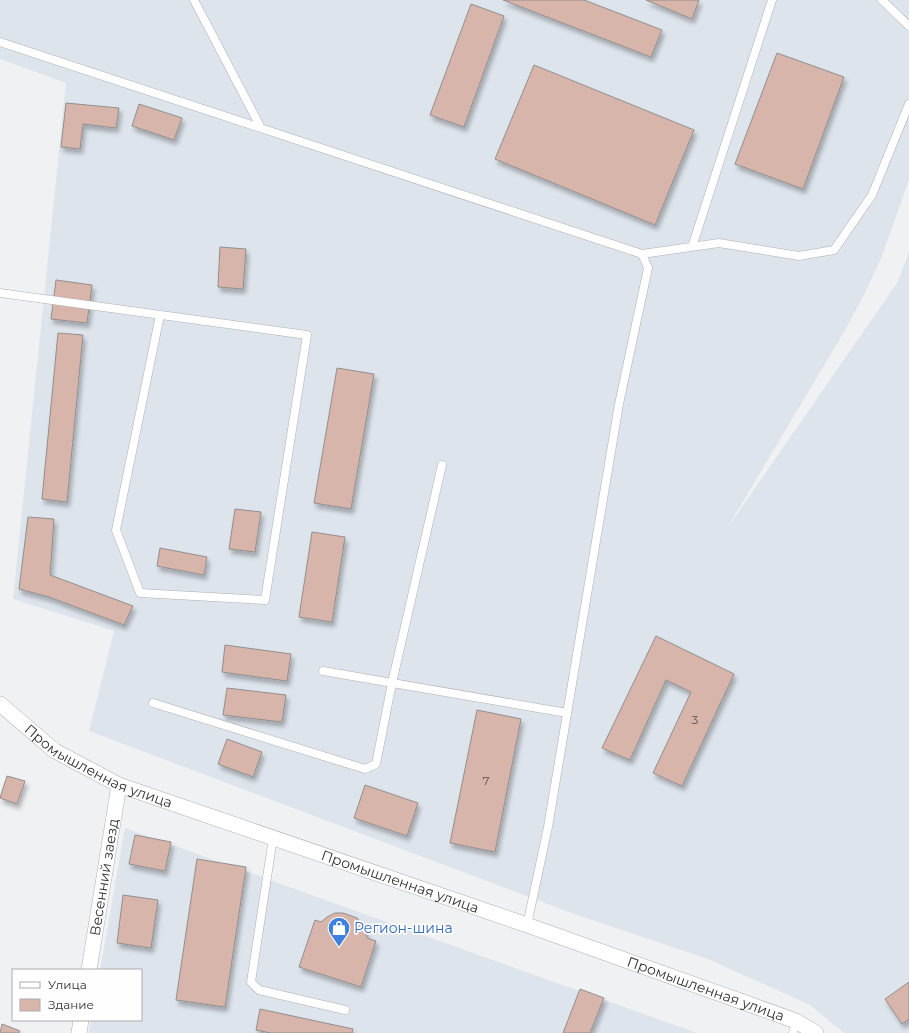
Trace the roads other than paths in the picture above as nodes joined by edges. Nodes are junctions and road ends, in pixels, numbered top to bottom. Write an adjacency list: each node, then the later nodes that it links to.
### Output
1 (194, 0): 7 (lane)
2 (772, 0): 8 (lane)
3 (882, 0): 4 (lane)
4 (909, 26)
5 (0, 42): 7 (lane)
6 (909, 104): 8 (lane)
7 (261, 128): 9 (lane)
8 (692, 247): 9 (lane)
9 (642, 254): 17 (lane)
10 (0, 293): 11 (lane)
11 (160, 315): 11 (lane)
12 (442, 465): 14 (lane)
13 (323, 671): 14 (lane)
14 (392, 683): 15 (lane); 17 (lane)
15 (152, 703)
16 (0, 704): 18 (street, Промышленная улица)
17 (567, 713): 20 (lane)
18 (119, 785): 19 (street, Промышленная улица); 21 (street, Весенний заезд)
19 (273, 838): 20 (street, Промышленная улица); 22 (lane)
20 (527, 925): 24 (street, Промышленная улица)
21 (89, 969)
22 (345, 1010)
23 (81, 1021): 25 (street)
24 (794, 1027): 26 (street, Промышленная улица)
25 (79, 1033)
26 (816, 1033)

